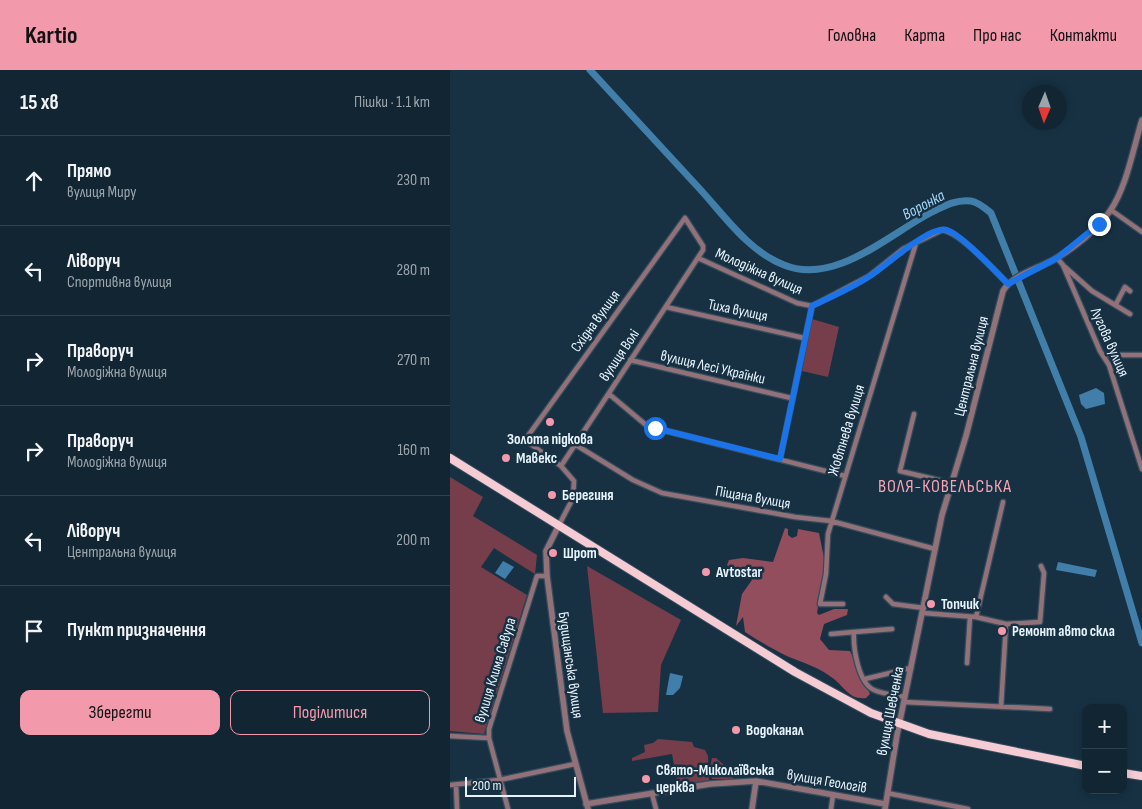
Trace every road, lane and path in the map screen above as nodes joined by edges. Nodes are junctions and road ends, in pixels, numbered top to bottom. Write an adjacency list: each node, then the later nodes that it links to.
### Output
1 (1142, 120): 2 (street)
2 (1111, 210): 3 (street); 6 (street)
3 (1142, 232)
4 (916, 243): 8 (street, Молодіжна вулиця); 11 (street, Молодіжна вулиця); 26 (street, Жовтнева вулиця)
5 (698, 258): 11 (street, Молодіжна вулиця); 12 (street, вулиця Волі); 24 (street, Східна вулиця)
6 (1057, 258): 7 (street, Лугова вулиця); 8 (street)
7 (1063, 265): 10 (street); 15 (street, Лугова вулиця)
8 (1010, 282): 27 (street, Центральна вулиця)
9 (1130, 291): 10 (street)
10 (1116, 304): 13 (street)
11 (812, 306): 14 (street)
12 (666, 307): 14 (street, Тиха вулиця); 17 (street, вулиця Волі)
13 (1130, 314)
14 (804, 338): 19 (street)
15 (1104, 355): 16 (street); 25 (street, Лугова вулиця)
16 (1142, 355)
17 (630, 360): 18 (street, вулиця Волі); 19 (street, вулиця Лесі Українки)
18 (609, 394): 21 (street, вулиця Волі); 23 (street)
19 (791, 398): 23 (street)
20 (914, 414): 27 (street)
21 (576, 445): 24 (street, вулиця Волі); 29 (street, Піщана вулиця)
22 (450, 458): 30 (highway)
23 (780, 459): 26 (street)
24 (561, 466): 30 (street)
25 (1142, 469)
26 (845, 476): 29 (street, Жовтнева вулиця)
27 (951, 483): 31 (street, Центральна вулиця)
28 (1003, 502): 37 (street)
29 (831, 521): 31 (street, Піщана вулиця); 35 (street, Жовтнева вулиця)
30 (559, 525): 33 (street, Будищанська вулиця); 48 (highway)
31 (935, 549): 36 (street, Центральна вулиця)
32 (1041, 566): 38 (street)
33 (547, 576): 50 (street, вулиця Клима Савура); 51 (street, Будищанська вулиця)
34 (886, 597): 36 (street)
35 (843, 604)
36 (923, 613): 37 (street); 43 (street, вулиця Шевченка)
37 (973, 617): 38 (street); 42 (street)
38 (1006, 624): 46 (street)
39 (892, 629): 40 (street)
40 (854, 632): 41 (street); 44 (street)
41 (831, 634)
42 (967, 663)
43 (911, 668): 44 (street); 45 (street, вулиця Шевченка)
44 (865, 679): 45 (street)
45 (904, 699): 46 (street); 48 (street, вулиця Шевченка)
46 (1000, 707): 47 (street)
47 (1050, 709)
48 (900, 724): 52 (highway); 59 (street, вулиця Шевченка)
49 (450, 736): 50 (street)
50 (489, 738): 55 (street, вулиця Клима Савура)
51 (575, 764): 55 (street); 62 (street, Будищанська вулиця)
52 (1082, 765)
53 (1127, 773): 54 (highway)
54 (1142, 776)
55 (499, 780): 58 (street); 65 (street, вулиця Клима Савура)
56 (756, 781): 60 (street, вулиця Геологів); 61 (street, вулиця Геологів); 67 (street)
57 (450, 785): 58 (street)
58 (456, 785): 64 (street)
59 (887, 793): 63 (street, вулиця Шевченка); 69 (street)
60 (652, 794): 62 (street, вулиця Геологів); 66 (street)
61 (833, 795): 63 (street, вулиця Геологів); 68 (street)
62 (587, 807)
63 (885, 807)
64 (456, 809)
65 (508, 809)
66 (656, 809)
67 (752, 809)
68 (831, 809)
69 (968, 809)

